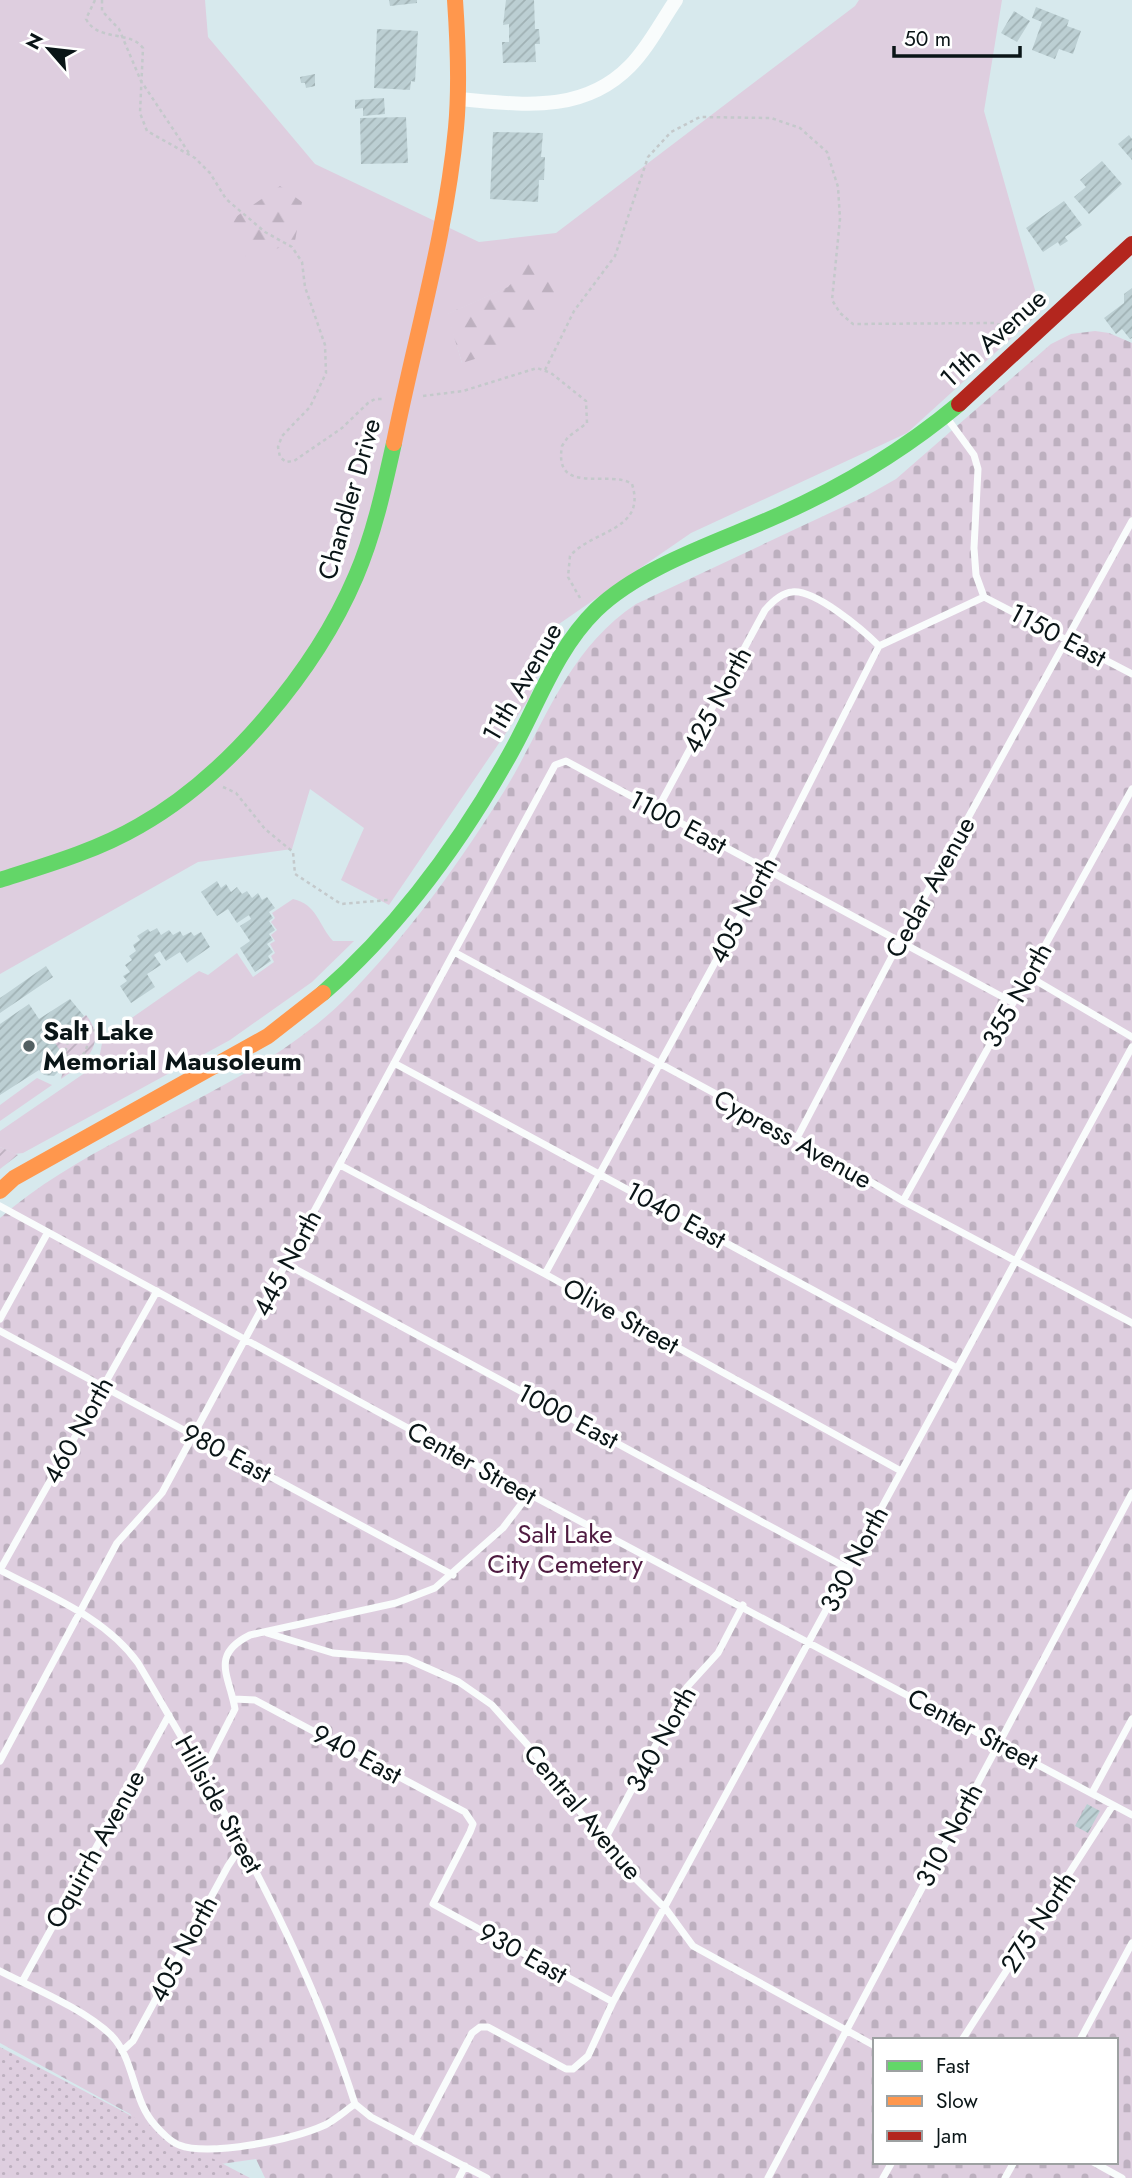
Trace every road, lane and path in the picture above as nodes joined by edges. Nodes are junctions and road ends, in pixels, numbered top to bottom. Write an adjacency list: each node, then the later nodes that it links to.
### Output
1 (95, 0): 5 (path)
2 (102, 0): 5 (path)
3 (456, 0): 7 (street, Chandler Drive)
4 (676, 0): 7 (street)
5 (124, 38): 6 (path); 6 (path)
6 (141, 81): 8 (path); 8 (path)
7 (458, 99): 22 (street, Chandler Drive)
8 (191, 155): 13 (path)
9 (1132, 244): 10 (street, 11th Avenue)
10 (1029, 338): 11 (path); 14 (street, 11th Avenue)
11 (545, 370): 12 (path); 17 (path)
12 (420, 396)
13 (383, 399)
14 (944, 415): 16 (lane); 17 (street, 11th Avenue)
15 (1132, 521): 18 (lane, Cedar Avenue)
16 (985, 597): 18 (lane, 1150 East); 19 (lane)
17 (594, 612): 27 (street, 11th Avenue)
18 (1067, 639): 20 (lane, 1150 East); 28 (lane, Cedar Avenue)
19 (879, 646): 24 (lane, 425 North); 25 (lane, 405 North)
20 (1132, 674)
21 (566, 761): 24 (lane, 1100 East); 29 (lane, 445 North)
22 (204, 779): 26 (street, Chandler Drive); 27 (path)
23 (1132, 789): 30 (lane, 355 North)
24 (657, 810): 25 (lane, 1100 East)
25 (766, 869): 28 (lane, 1100 East); 37 (lane, 405 North)
26 (0, 880)
27 (412, 898): 41 (street, 11th Avenue)
28 (900, 941): 31 (lane, 1100 East); 38 (lane, Cedar Avenue)
29 (454, 952): 36 (lane, 445 North); 37 (lane, Cypress Avenue)
30 (1028, 976): 31 (lane, 355 North); 34 (lane)
31 (1012, 1002): 42 (lane, 355 North)
32 (99, 1029): 33 (path)
33 (86, 1032): 33 (path)
34 (1132, 1037)
35 (1132, 1047): 45 (lane, 330 North)
36 (394, 1063): 39 (lane, 445 North); 40 (lane, 1040 East)
37 (659, 1065): 38 (lane, Cypress Avenue); 40 (lane, 405 North)
38 (797, 1138): 42 (lane, Cypress Avenue)
39 (340, 1165): 46 (lane, 445 North); 47 (lane, Olive Street)
40 (600, 1173): 47 (lane, 405 North); 53 (lane, 1040 East)
41 (0, 1191)
42 (903, 1201): 45 (lane, Cypress Avenue)
43 (0, 1206): 44 (lane, Center Street)
44 (48, 1232): 48 (lane, Center Street); 49 (lane)
45 (1015, 1259): 50 (lane, Cypress Avenue); 53 (lane, 330 North)
46 (286, 1264): 52 (lane, 445 North); 59 (lane, 1000 East)
47 (545, 1274): 56 (lane, Olive Street)
48 (157, 1291): 52 (lane, Center Street); 54 (lane, 460 North)
49 (0, 1320)
50 (1132, 1323)
51 (0, 1331): 54 (lane, 980 East)
52 (246, 1339): 55 (lane, 445 North); 58 (lane, Center Street)
53 (957, 1368): 56 (lane, 330 North)
54 (103, 1386): 55 (lane, 980 East); 60 (lane, 460 North)
55 (193, 1435): 61 (lane, 980 East); 63 (lane, 445 North)
56 (901, 1471): 59 (lane, 330 North)
57 (1132, 1493): 69 (lane, 310 North)
58 (529, 1494): 61 (lane); 62 (lane, Center Street)
59 (849, 1569): 65 (lane, 330 North)
60 (0, 1570): 63 (lane, Hillside Street)
61 (453, 1575): 64 (lane)
62 (743, 1605): 65 (lane, Center Street); 75 (lane, 340 North)
63 (80, 1612): 67 (lane, Hillside Street); 70 (lane, 445 North)
64 (267, 1633): 66 (lane); 75 (lane, Central Avenue)
65 (810, 1641): 69 (lane, Center Street); 78 (lane, 330 North)
66 (234, 1699): 71 (lane); 77 (lane, 940 East)
67 (169, 1715): 71 (lane, Hillside Street); 81 (lane, Oquirrh Avenue)
68 (1132, 1719): 72 (lane)
69 (998, 1742): 72 (lane, Center Street); 83 (lane, 310 North)
70 (0, 1761)
71 (202, 1774): 76 (lane, Hillside Street)
72 (1092, 1793): 73 (lane, Center Street)
73 (1113, 1805): 74 (lane, Center Street); 84 (lane, 275 North)
74 (1132, 1815)
75 (604, 1841): 78 (lane, Central Avenue)
76 (242, 1845): 87 (lane, 405 North); 88 (lane, Hillside Street)
77 (433, 1904): 82 (lane, 930 East)
78 (666, 1909): 82 (lane, 330 North); 83 (lane, Central Avenue)
79 (1132, 1943): 85 (lane)
80 (0, 1971): 81 (lane)
81 (22, 1982): 87 (lane)
82 (613, 2002): 89 (lane, 330 North)
83 (846, 2030): 86 (lane, Central Avenue); 94 (lane, 310 North)
84 (963, 2038)
85 (1081, 2038)
86 (873, 2045)
87 (122, 2051): 88 (lane)
88 (355, 2104): 89 (lane)
89 (415, 2141): 91 (lane)
90 (1097, 2164): 95 (lane)
91 (465, 2166): 92 (lane); 93 (lane)
92 (459, 2178)
93 (487, 2178)
94 (768, 2178)
95 (1122, 2178)

